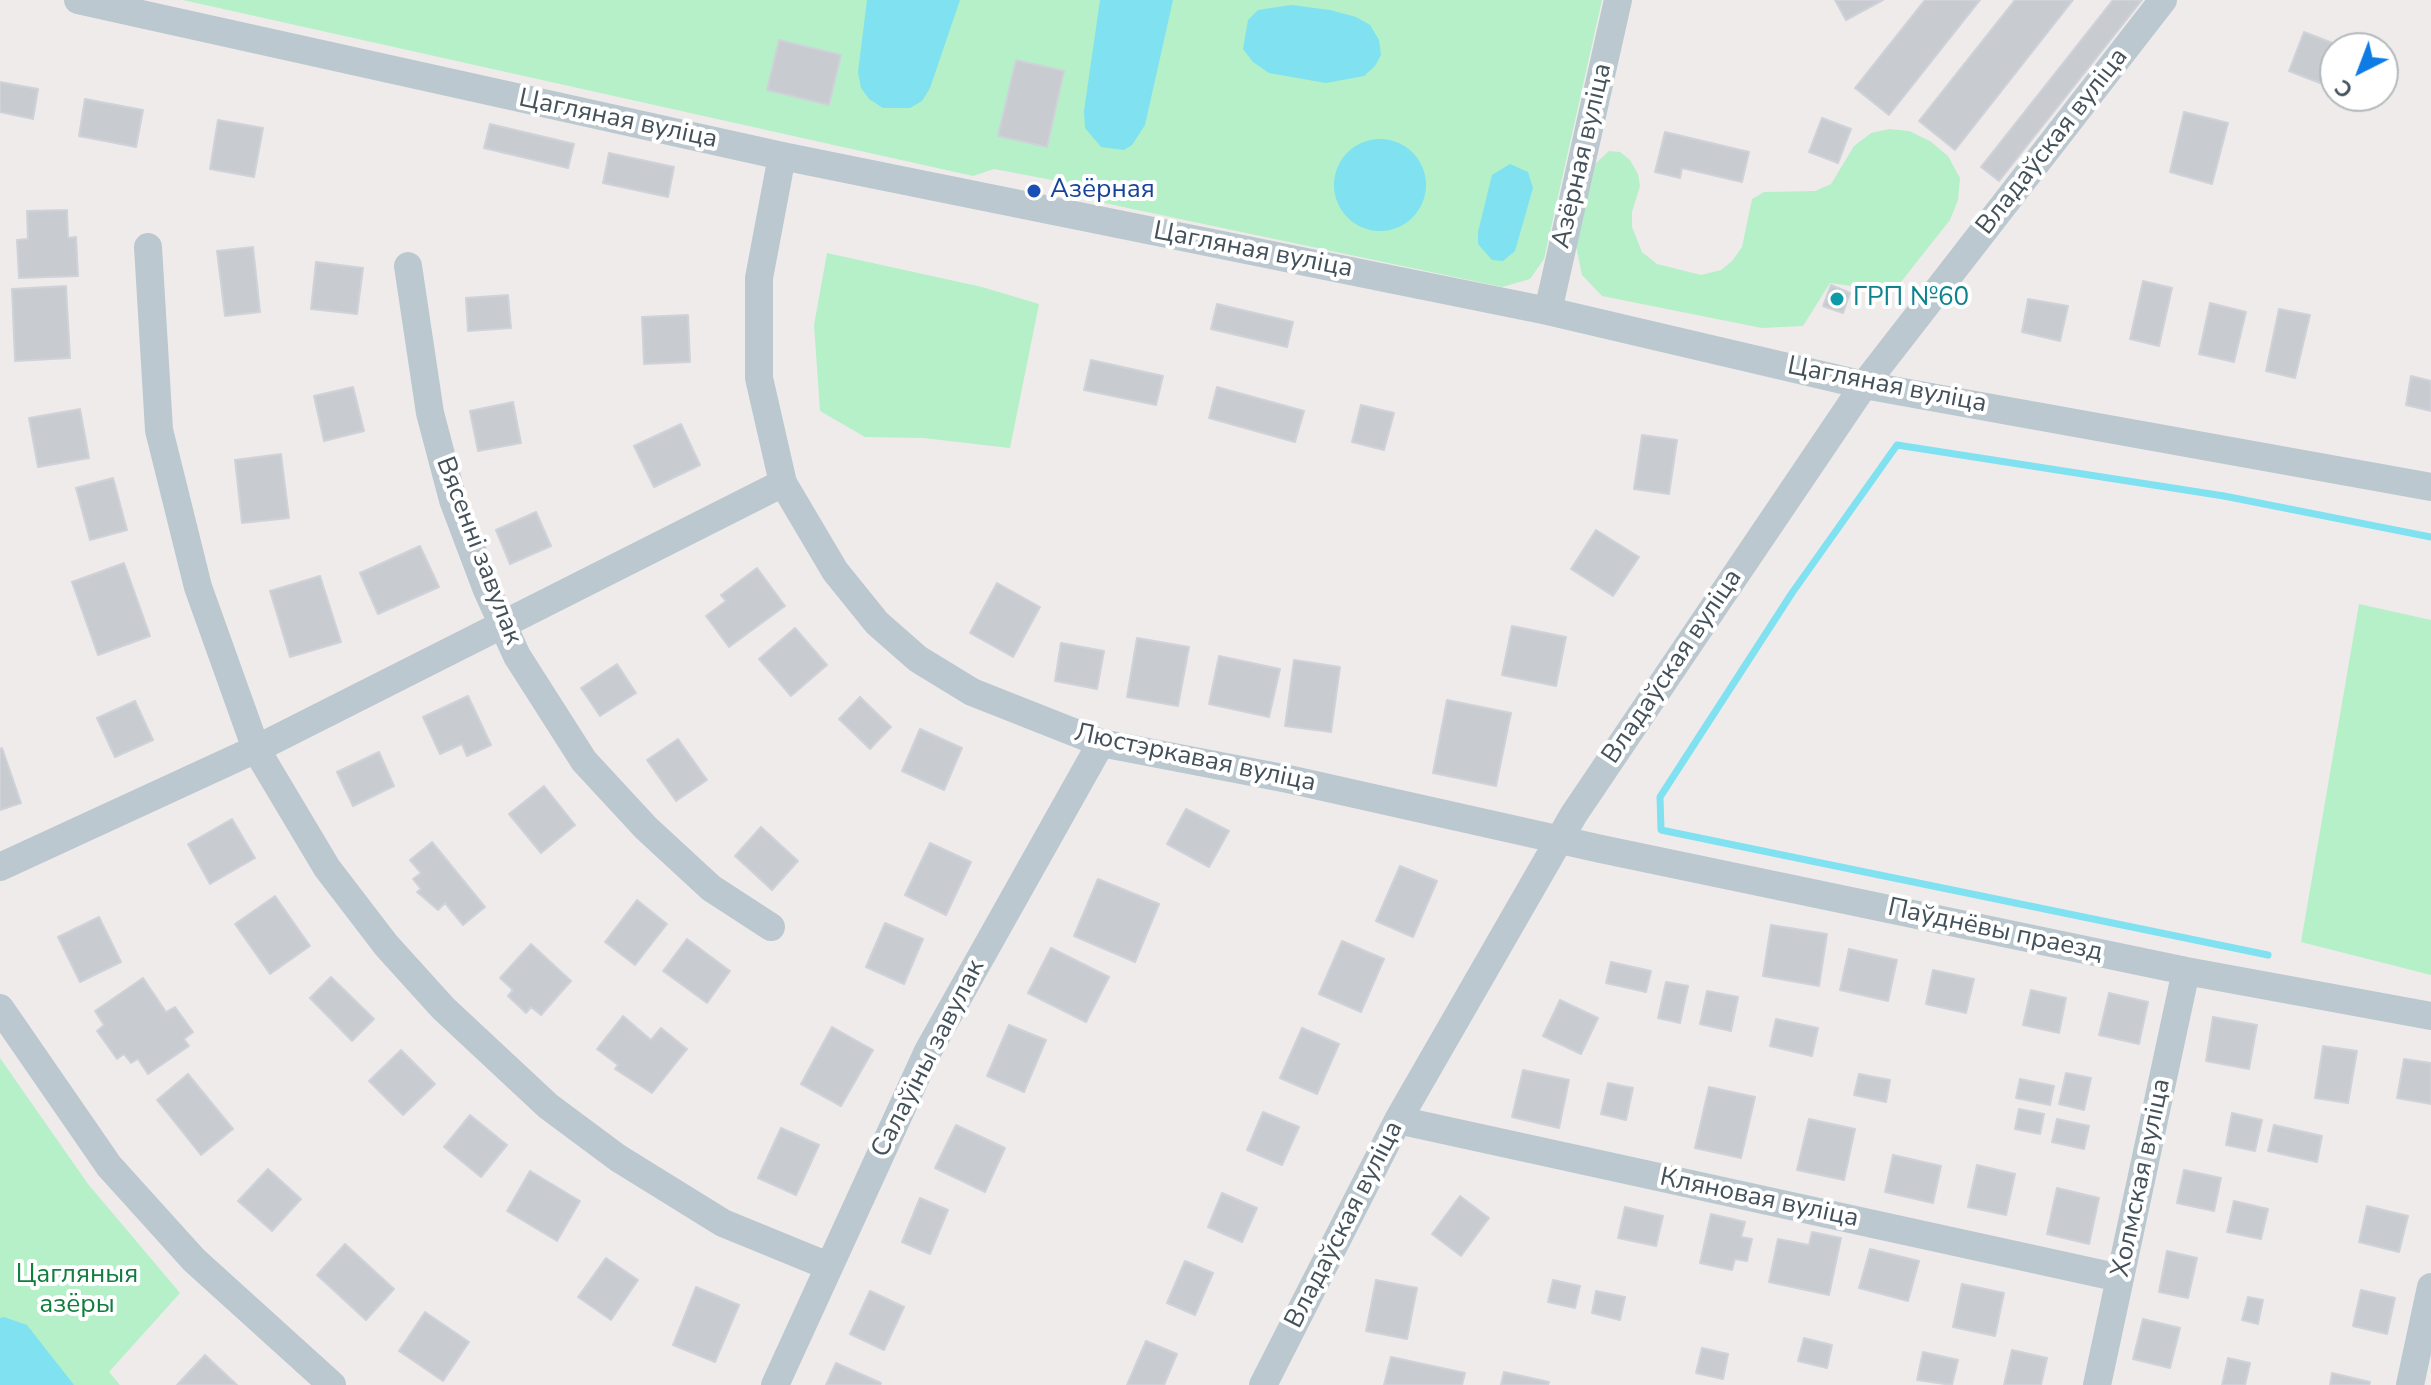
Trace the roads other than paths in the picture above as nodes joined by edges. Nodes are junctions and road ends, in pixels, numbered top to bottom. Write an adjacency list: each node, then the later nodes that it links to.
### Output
1 (78, 0): 4 (street, Цагляная вуліца)
2 (1618, 0): 7 (street, Азёрная вуліца)
3 (2163, 0): 8 (street, Владаўская вуліца)
4 (782, 156): 7 (street, Цагляная вуліца); 9 (street, Люстэркавая вуліца)
5 (148, 247): 13 (street)
6 (408, 266): 11 (street, Вясенні завулак)
7 (1548, 311): 8 (street, Цагляная вуліца)
8 (1864, 385): 10 (street, Цагляная вуліца); 14 (street, Владаўская вуліца)
9 (783, 483): 11 (street); 12 (street, Люстэркавая вуліца)
10 (2431, 487)
11 (502, 624): 13 (street); 16 (street, Вясенні завулак)
12 (1101, 743): 14 (street, Люстэркавая вуліца); 21 (street, Салаўіны завулак)
13 (256, 749): 15 (street); 21 (street)
14 (1559, 840): 17 (street, Паўднёвы праезд); 20 (street, Владаўская вуліца)
15 (0, 867)
16 (771, 927)
17 (2186, 971): 19 (street, Паўднёвы праезд); 22 (street, Холмская вуліца)
18 (0, 1008): 24 (street)
19 (2431, 1016)
20 (1398, 1120): 22 (street, Кляновая вуліца); 26 (street, Владаўская вуліца)
21 (828, 1266): 25 (street, Салаўіны завулак)
22 (2120, 1278): 27 (street, Холмская вуліца)
23 (2431, 1287): 28 (street)
24 (332, 1385)
25 (775, 1385)
26 (1263, 1385)
27 (2097, 1385)
28 (2410, 1385)

